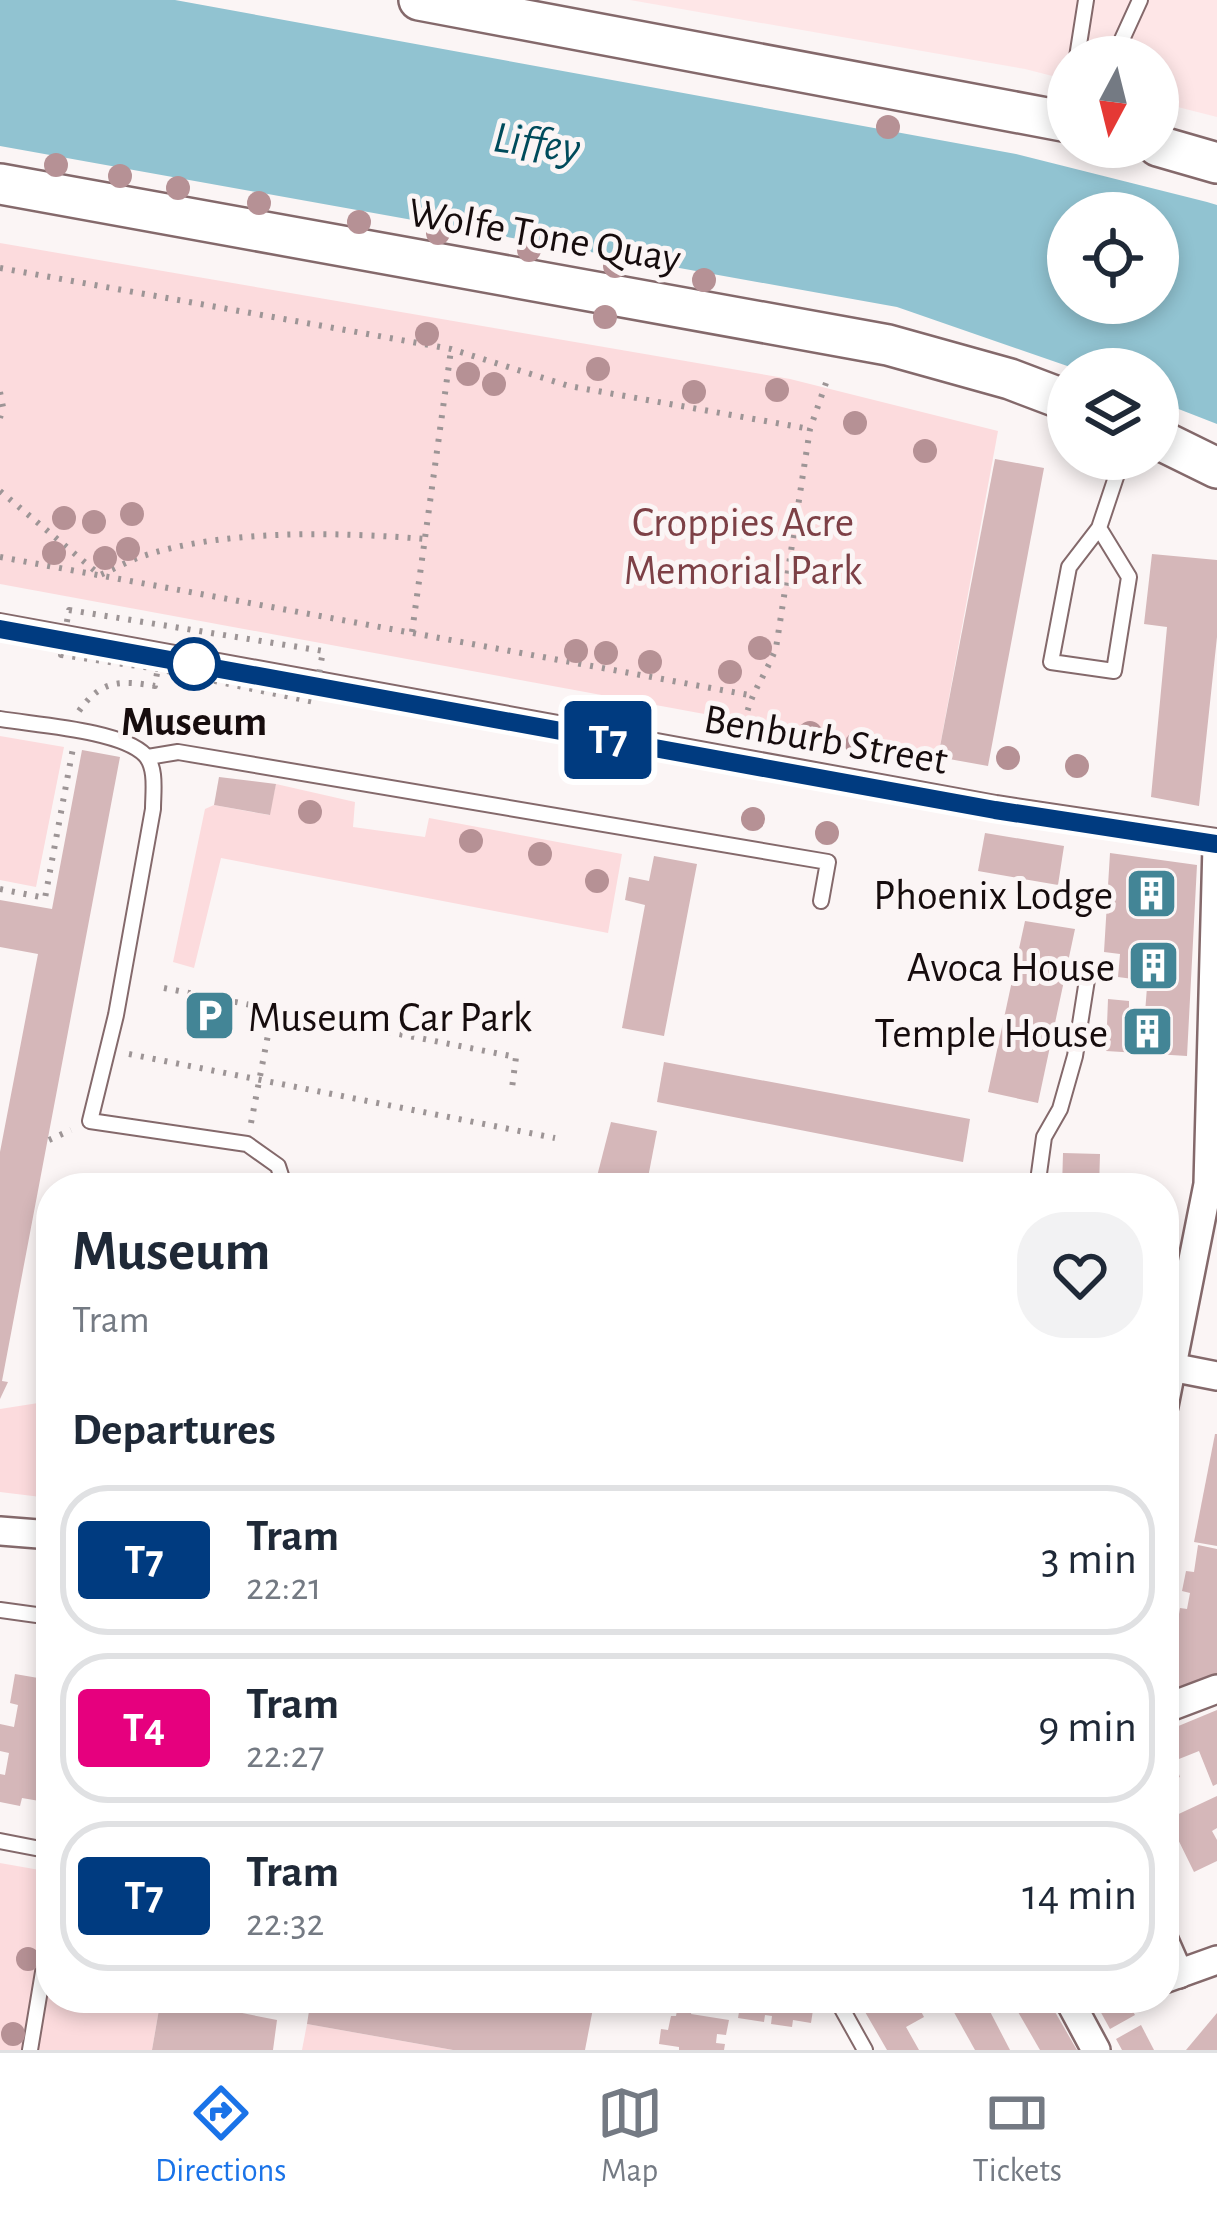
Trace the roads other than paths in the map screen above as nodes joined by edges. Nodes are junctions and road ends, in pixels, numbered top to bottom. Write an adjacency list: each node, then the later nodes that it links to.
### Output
1 (418, 0): 6 (main road)
2 (1086, 0): 4 (lane)
3 (1139, 0): 5 (lane)
4 (1080, 36)
5 (1123, 36)
6 (1047, 111)
7 (1179, 152): 8 (main road)
8 (1217, 163)
9 (0, 184): 10 (main road, Wolfe Tone Quay)
10 (1047, 393)
11 (1179, 449): 12 (main road)
12 (1217, 468)
13 (1115, 480): 14 (lane)
14 (1099, 528): 14 (lane)
15 (0, 621): 18 (lane, Benburb Street)
16 (0, 719): 17 (lane)
17 (148, 758): 19 (lane); 22 (lane)
18 (1217, 840): 21 (street)
19 (820, 901)
20 (1089, 967): 23 (lane)
21 (1214, 1039): 24 (street)
22 (280, 1173)
23 (1039, 1173)
24 (1213, 1184): 25 (street)
25 (1179, 1336)
26 (1179, 1368): 27 (street)
27 (1217, 1376)
28 (0, 1531): 29 (street)
29 (36, 1534)
30 (0, 1610): 31 (lane)
31 (36, 1616)
32 (1217, 1688): 33 (street)
33 (1179, 1703)
34 (0, 1841): 35 (lane)
35 (36, 1848)
36 (1217, 1960): 37 (street)
37 (1179, 1974)
38 (36, 2013): 41 (lane)
39 (844, 2013): 42 (lane)
40 (1076, 2013): 43 (street)
41 (30, 2050)
42 (865, 2050)
43 (1096, 2050)

